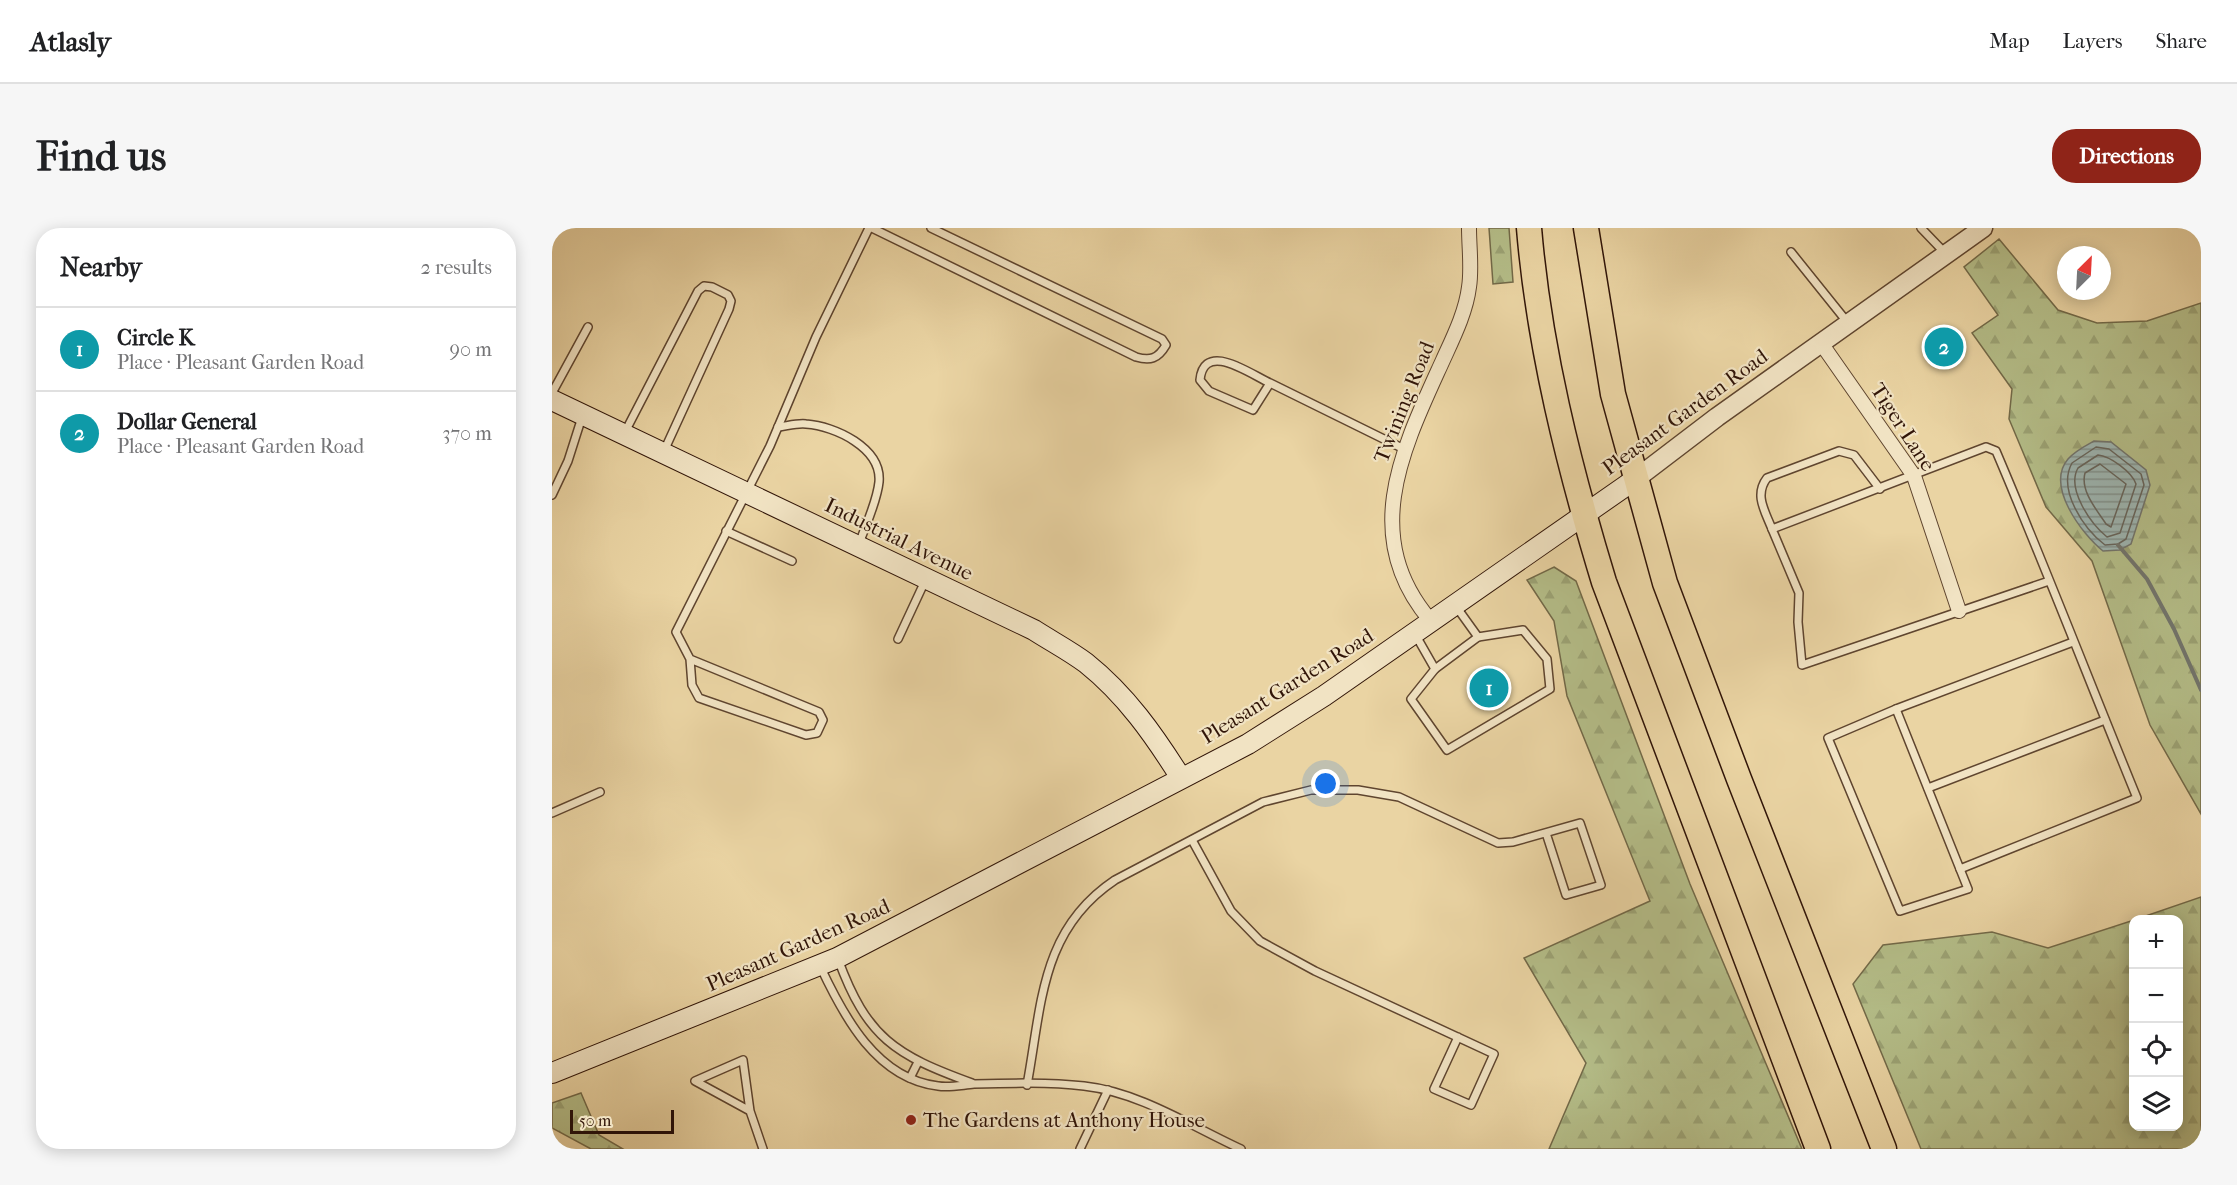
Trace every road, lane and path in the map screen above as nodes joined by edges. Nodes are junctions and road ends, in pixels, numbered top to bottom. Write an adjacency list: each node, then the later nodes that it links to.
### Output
1 (870, 228): 2 (lane); 17 (lane)
2 (931, 228)
3 (1469, 228): 19 (street, Twining Road)
4 (1529, 228): 26 (highway)
5 (1586, 228): 22 (highway)
6 (1921, 228): 9 (lane)
7 (1983, 228): 9 (street, Pleasant Garden Road)
8 (1791, 252): 10 (lane)
9 (1945, 253): 10 (street, Pleasant Garden Road)
10 (1848, 324): 12 (street, Pleasant Garden Road)
11 (588, 327): 14 (lane)
12 (1821, 343): 21 (street, Tiger Lane); 22 (street, Pleasant Garden Road)
13 (1270, 383): 13 (lane); 19 (lane)
14 (552, 393)
15 (552, 400): 16 (main road, Industrial Avenue)
16 (583, 415): 18 (main road, Industrial Avenue); 25 (lane)
17 (778, 427): 24 (lane); 29 (lane)
18 (624, 434): 20 (main road, Industrial Avenue); 20 (lane)
19 (1404, 449): 35 (street, Twining Road)
20 (663, 453): 24 (main road, Industrial Avenue)
21 (1914, 476): 23 (lane); 32 (lane); 34 (street, Tiger Lane)
22 (1638, 478): 26 (main road, Pleasant Garden Road); 66 (highway)
23 (1880, 489): 27 (lane); 27 (lane)
24 (747, 493): 28 (lane); 29 (main road, Industrial Avenue)
25 (552, 495)
26 (1584, 515): 33 (main road, Pleasant Garden Road); 65 (highway)
27 (1772, 529): 34 (lane)
28 (726, 531): 30 (lane); 40 (lane)
29 (858, 546): 31 (main road, Industrial Avenue)
30 (792, 561)
31 (927, 579): 38 (lane); 44 (main road, Industrial Avenue)
32 (2049, 581): 34 (lane); 39 (lane)
33 (1454, 604): 35 (main road, Pleasant Garden Road); 37 (lane)
34 (1959, 611)
35 (1430, 620): 36 (main road, Pleasant Garden Road)
36 (1413, 632): 41 (lane); 44 (main road, Pleasant Garden Road)
37 (1478, 637): 41 (lane); 41 (lane)
38 (898, 639)
39 (2073, 642): 42 (lane); 43 (lane)
40 (690, 659): 40 (lane)
41 (1435, 669)
42 (1896, 709): 45 (lane); 50 (lane)
43 (2105, 720): 45 (lane); 50 (lane)
44 (1181, 778): 51 (main road, Pleasant Garden Road)
45 (1928, 789): 50 (lane)
46 (600, 792): 47 (lane)
47 (552, 813)
48 (1546, 833): 48 (lane); 49 (lane)
49 (1192, 840): 53 (lane); 59 (lane)
50 (1960, 869)
51 (828, 962): 52 (lane); 54 (lane); 56 (main road, Pleasant Garden Road)
52 (875, 1030): 54 (lane); 55 (lane)
53 (1458, 1036): 53 (lane)
54 (863, 1040): 57 (lane)
55 (918, 1062): 57 (lane); 58 (lane)
56 (552, 1073)
57 (910, 1078): 58 (lane)
58 (975, 1084): 59 (lane)
59 (1027, 1085): 60 (lane)
60 (1108, 1090): 63 (lane); 64 (lane)
61 (750, 1111): 61 (lane); 62 (lane)
62 (763, 1149)
63 (1080, 1149)
64 (1240, 1149)
65 (1818, 1149)
66 (1884, 1149)

